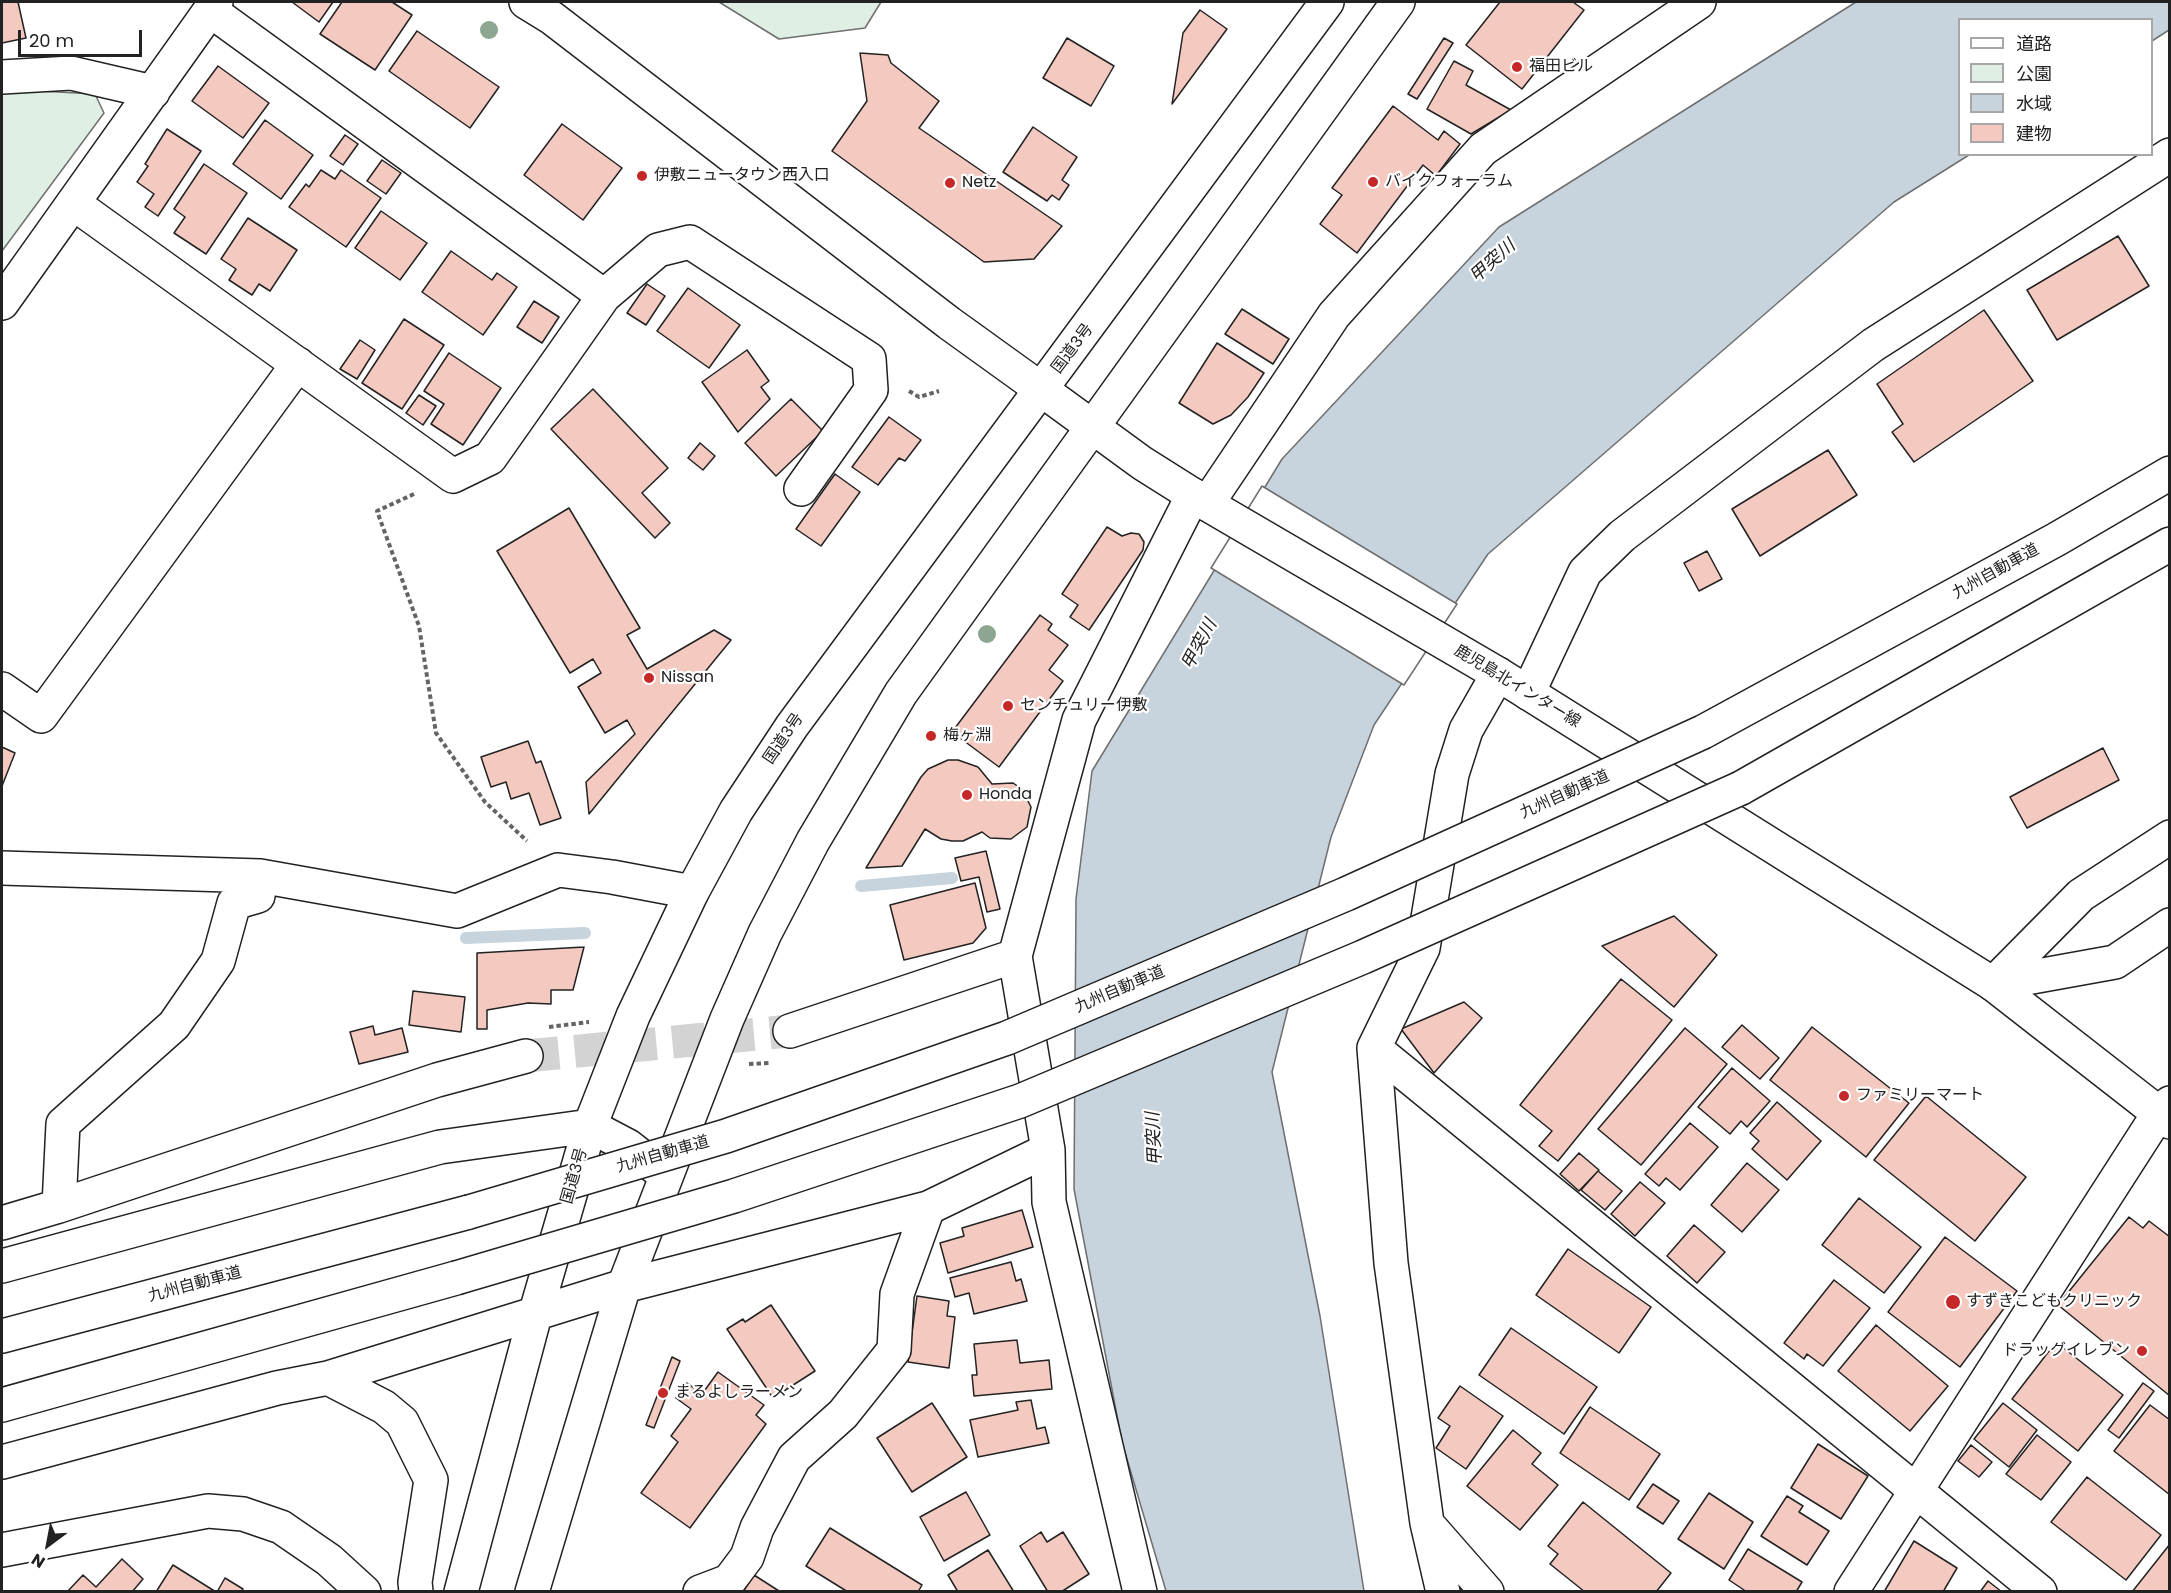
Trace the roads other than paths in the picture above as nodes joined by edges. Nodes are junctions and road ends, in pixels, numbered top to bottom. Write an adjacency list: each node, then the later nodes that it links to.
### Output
1 (526, 2): 13 (main road, 鹿児島北インター線)
2 (1327, 2): 13 (main road, 国道3号)
3 (1398, 2): 14 (main road)
4 (1699, 2): 17 (main road)
5 (214, 6): 7 (main road); 10 (main road)
6 (2, 77): 7 (main road)
7 (153, 92): 9 (main road)
8 (2169, 155): 21 (main road)
9 (73, 204): 11 (main road); 12 (main road)
10 (604, 296): 12 (main road); 16 (main road)
11 (2, 303)
12 (298, 364): 20 (main road)
13 (1041, 390): 14 (main road, 鹿児島北インター線); 25 (main road, 国道3号)
14 (1092, 427): 17 (main road, 鹿児島北インター線); 35 (main road)
15 (2169, 472): 42 (main road, 九州自動車道, bridge)
16 (801, 489)
17 (1200, 500): 19 (main road, 鹿児島北インター線); 27 (main road)
18 (2169, 544): 44 (main road, bridge)
19 (1498, 674): 21 (main road, 鹿児島北インター線); 30 (main road)
20 (2, 689)
21 (1528, 693): 28 (main road, 鹿児島北インター線)
22 (2169, 837): 28 (main road)
23 (2, 868): 24 (main road)
24 (260, 876): 25 (main road); 36 (main road)
25 (692, 892): 33 (main road, 国道3号)
26 (2169, 925): 28 (main road)
27 (1015, 956): 29 (main road); 34 (main road)
28 (1993, 984): 32 (main road, 鹿児島北インター線)
29 (790, 1031)
30 (1374, 1048): 46 (main road); 47 (main road)
31 (526, 1056): 36 (main road)
32 (2166, 1113): 46 (main road)
33 (590, 1126): 35 (main road); 39 (main road); 41 (main road, 国道3号)
34 (1048, 1150): 37 (main road); 54 (main road)
35 (667, 1177): 40 (main road)
36 (59, 1206): 38 (main road)
37 (928, 1208): 40 (main road); 53 (main road)
38 (2, 1222)
39 (2, 1266)
40 (624, 1286): 41 (main road); 52 (main road)
41 (535, 1315): 43 (main road); 51 (main road, 国道3号)
42 (2, 1336)
43 (328, 1378): 45 (main road); 50 (main road)
44 (2, 1405)
45 (2, 1462)
46 (1917, 1491): 57 (main road); 58 (main road)
47 (1427, 1523): 55 (main road); 56 (main road)
48 (2, 1550): 49 (main road)
49 (364, 1592)
50 (416, 1592)
51 (461, 1592)
52 (532, 1592)
53 (700, 1592)
54 (1140, 1592)
55 (1443, 1592)
56 (1487, 1592)
57 (1851, 1592)
58 (2040, 1592)

